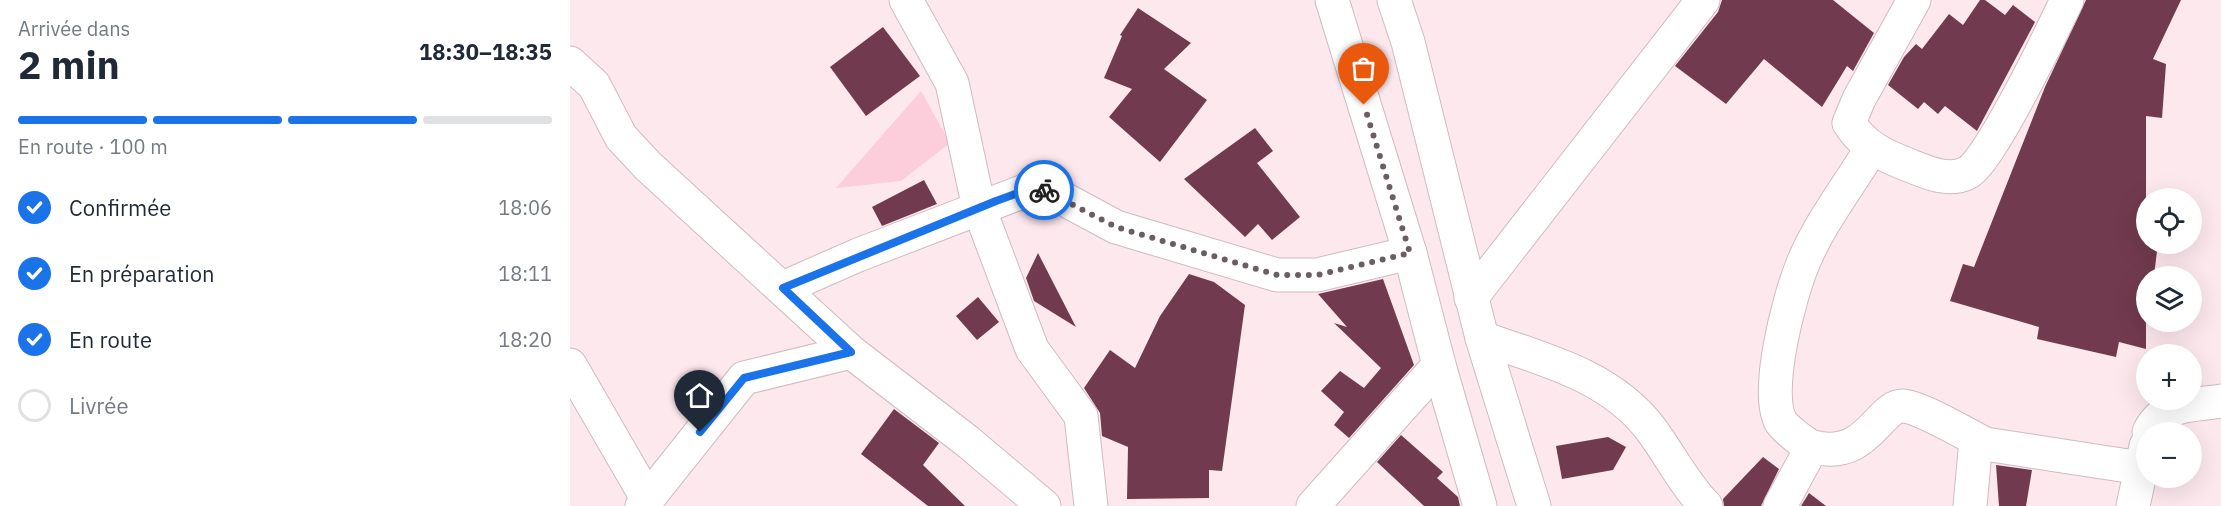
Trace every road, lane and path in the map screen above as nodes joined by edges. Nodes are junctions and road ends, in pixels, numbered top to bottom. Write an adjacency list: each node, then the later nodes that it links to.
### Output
1 (906, 0): 9 (street)
2 (1332, 0): 10 (street)
3 (1394, 0): 12 (street)
4 (1703, 0): 12 (street)
5 (1914, 0): 8 (street)
6 (2067, 0): 8 (street)
7 (570, 63): 11 (street)
8 (1871, 148): 20 (street)
9 (979, 208): 10 (street); 11 (street); 25 (street)
10 (1410, 253): 16 (street)
11 (783, 288): 14 (street)
12 (1471, 298): 13 (street)
13 (1482, 338): 28 (street); 29 (street)
14 (851, 352): 23 (street); 24 (street)
15 (570, 365): 23 (street)
16 (1438, 365): 26 (street); 27 (street)
17 (2221, 401): 18 (street)
18 (2154, 422)
19 (1985, 444): 20 (street); 21 (street); 31 (street)
20 (1812, 447): 30 (street)
21 (2136, 453)
22 (2137, 488): 32 (street)
23 (645, 502)
24 (1044, 506)
25 (1091, 506)
26 (1313, 506)
27 (1480, 506)
28 (1534, 506)
29 (1706, 506)
30 (1780, 506)
31 (1970, 506)
32 (2133, 506)

